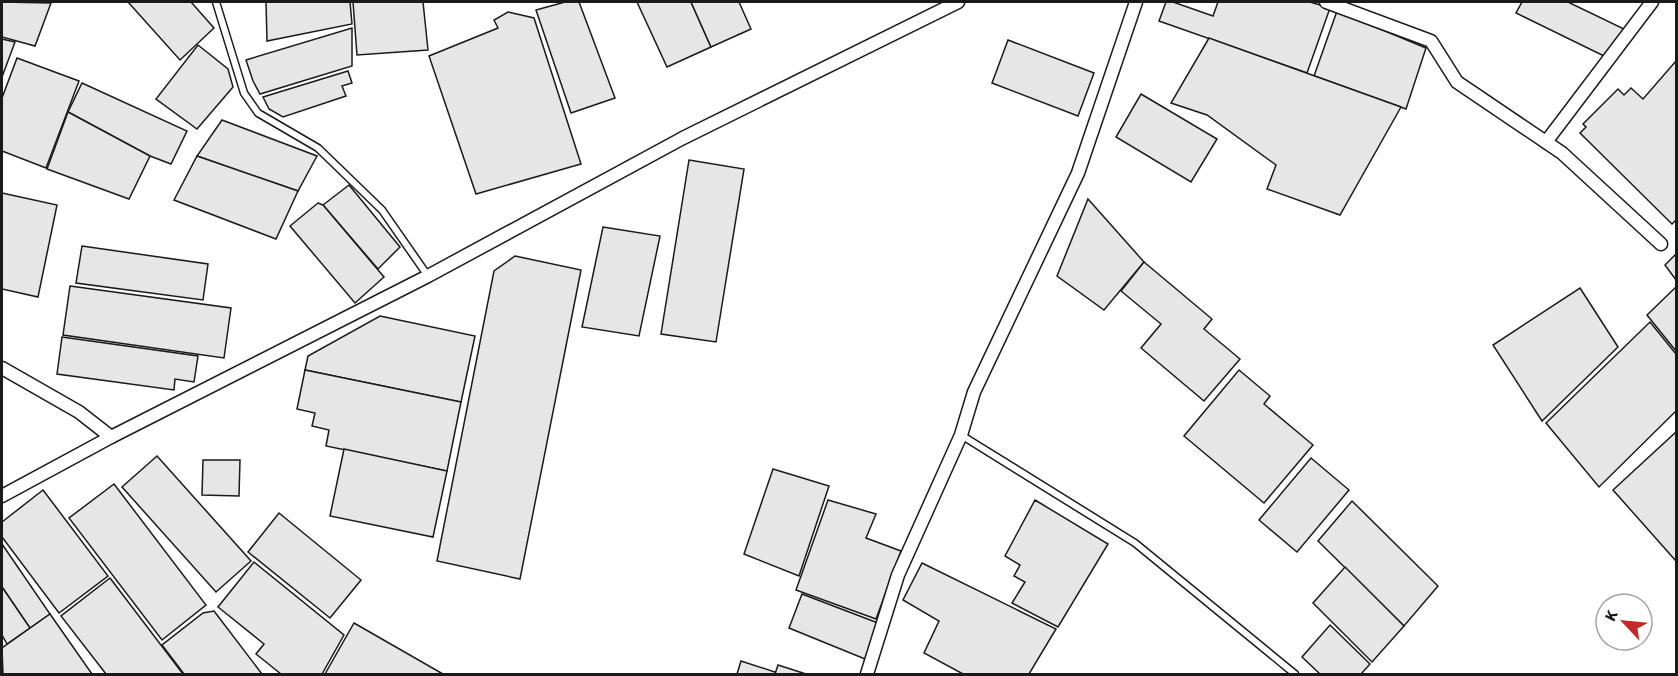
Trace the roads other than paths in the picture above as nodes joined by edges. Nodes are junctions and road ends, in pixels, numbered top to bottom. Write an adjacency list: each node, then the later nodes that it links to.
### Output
1 (216, 2): 8 (lane)
2 (958, 2): 8 (street)
3 (1136, 2): 10 (street)
4 (1326, 2): 6 (street)
5 (1652, 2): 6 (street)
6 (1546, 142): 7 (street)
7 (1661, 244)
8 (428, 276): 11 (street)
9 (2, 368): 11 (street)
10 (961, 435): 13 (street); 14 (lane)
11 (111, 437): 12 (street)
12 (2, 496)
13 (867, 675)
14 (1295, 675)

